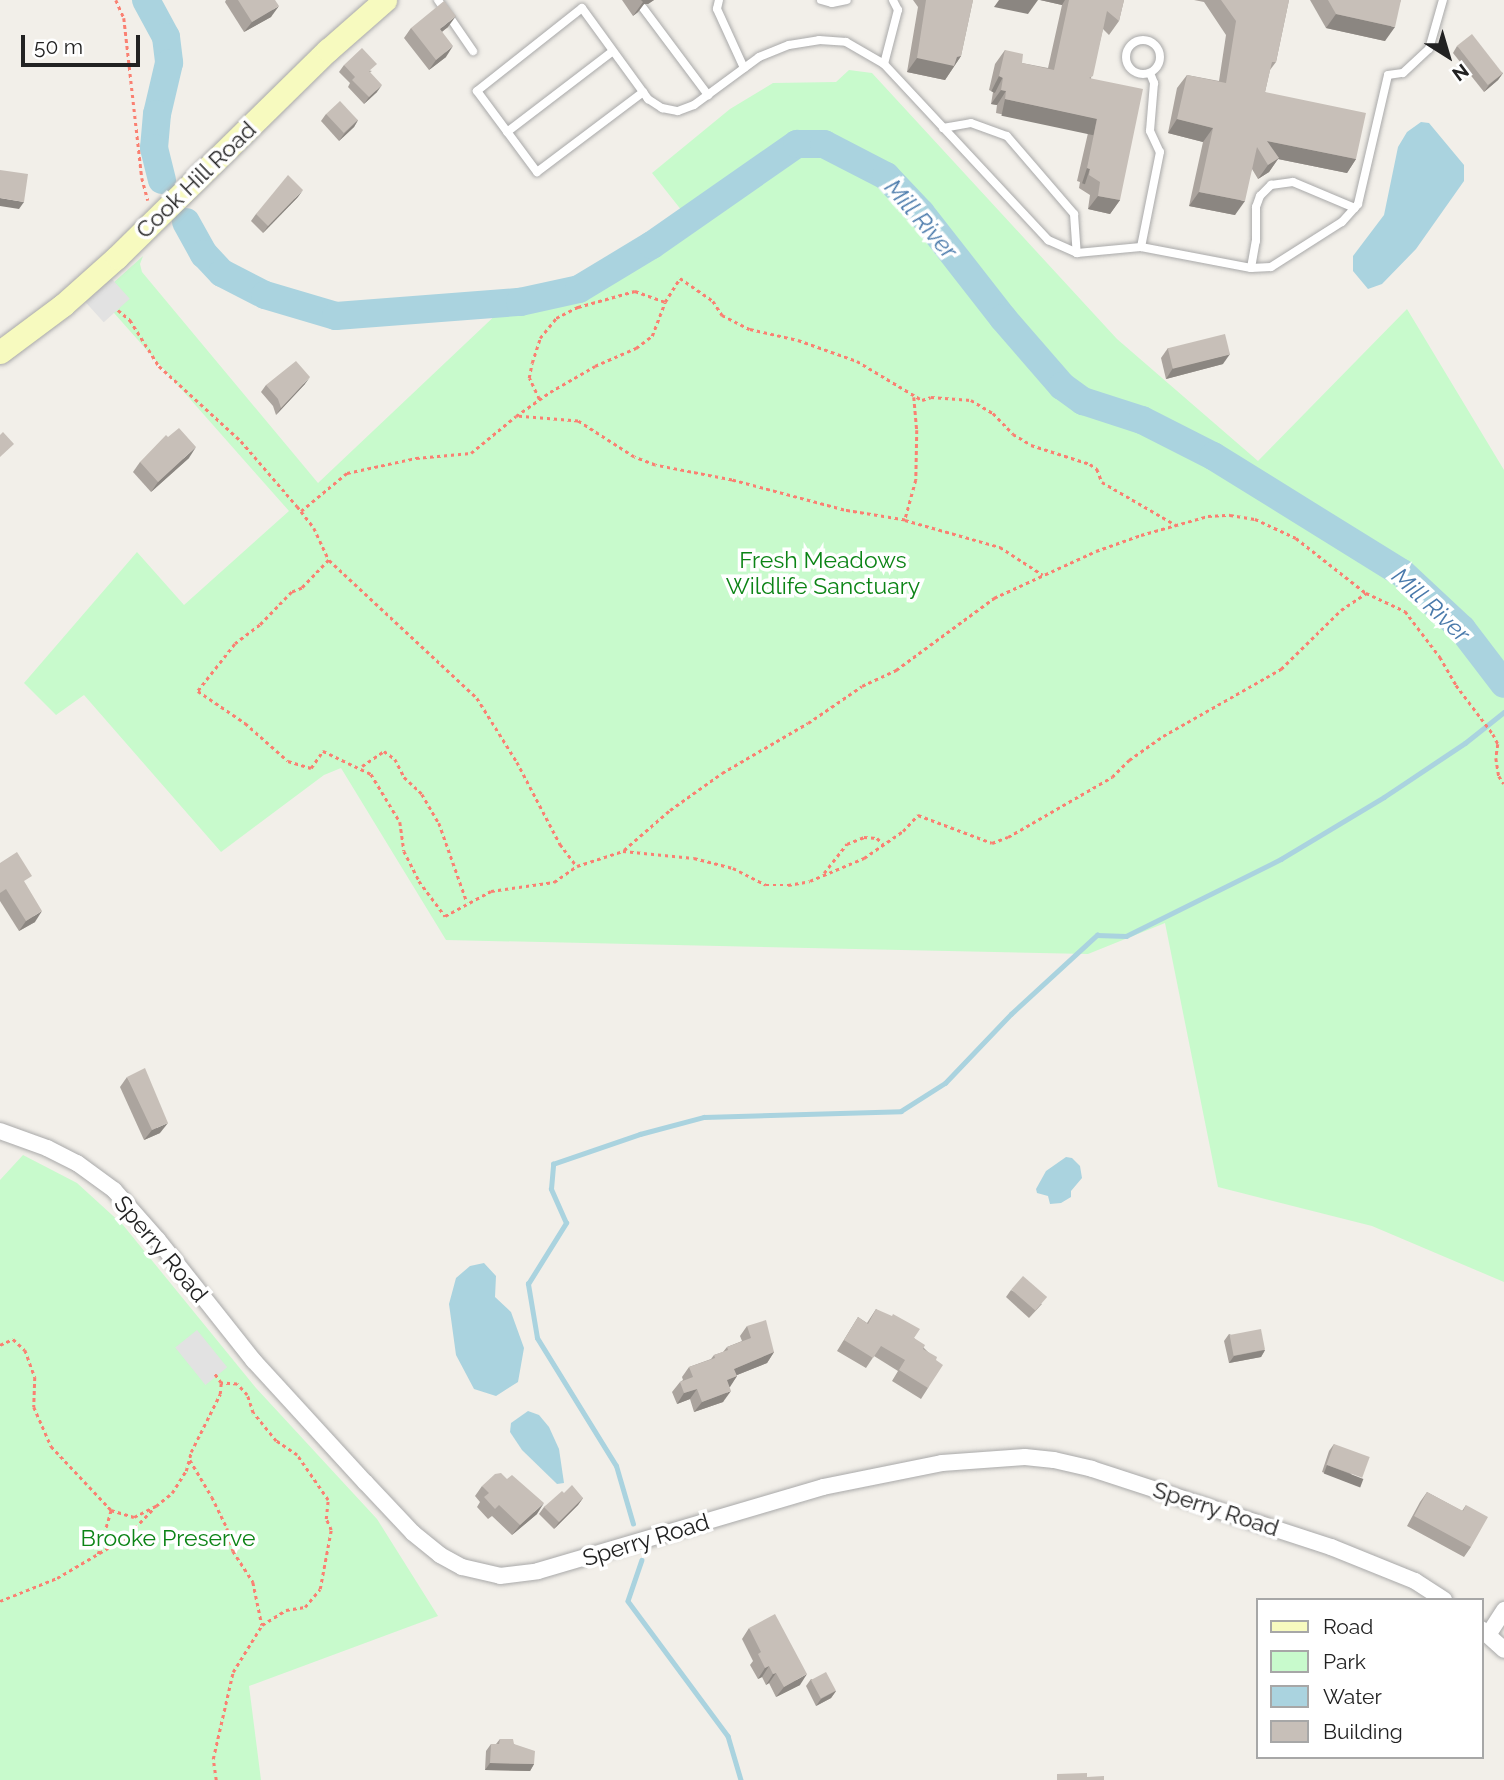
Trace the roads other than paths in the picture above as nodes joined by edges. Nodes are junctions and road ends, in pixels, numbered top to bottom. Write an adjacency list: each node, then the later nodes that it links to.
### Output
1 (385, 0): 24 (street, Cook Hill Road)
2 (438, 0): 11 (lane)
3 (577, 0): 9 (lane)
4 (719, 0): 14 (lane)
5 (821, 0): 6 (lane)
6 (847, 0)
7 (893, 0): 13 (lane)
8 (1443, 0): 20 (lane)
9 (582, 8): 12 (lane); 19 (lane)
10 (643, 8): 17 (lane)
11 (473, 51)
12 (613, 51): 16 (lane); 19 (lane)
13 (884, 64): 14 (lane); 18 (lane)
14 (744, 68): 17 (lane)
15 (1150, 73): 15 (lane); 21 (lane)
16 (643, 92): 17 (lane); 19 (lane)
17 (708, 95)
18 (943, 128): 22 (lane); 22 (lane)
19 (507, 132)
20 (1355, 208): 23 (lane); 23 (lane)
21 (1141, 247): 22 (lane); 23 (lane)
22 (1077, 253)
23 (1251, 268)
24 (0, 352)
25 (0, 1131): 26 (street, Sperry Road)
26 (1441, 1598)
27 (1504, 1610): 28 (street)
28 (1485, 1632): 29 (street)
29 (1504, 1650)

